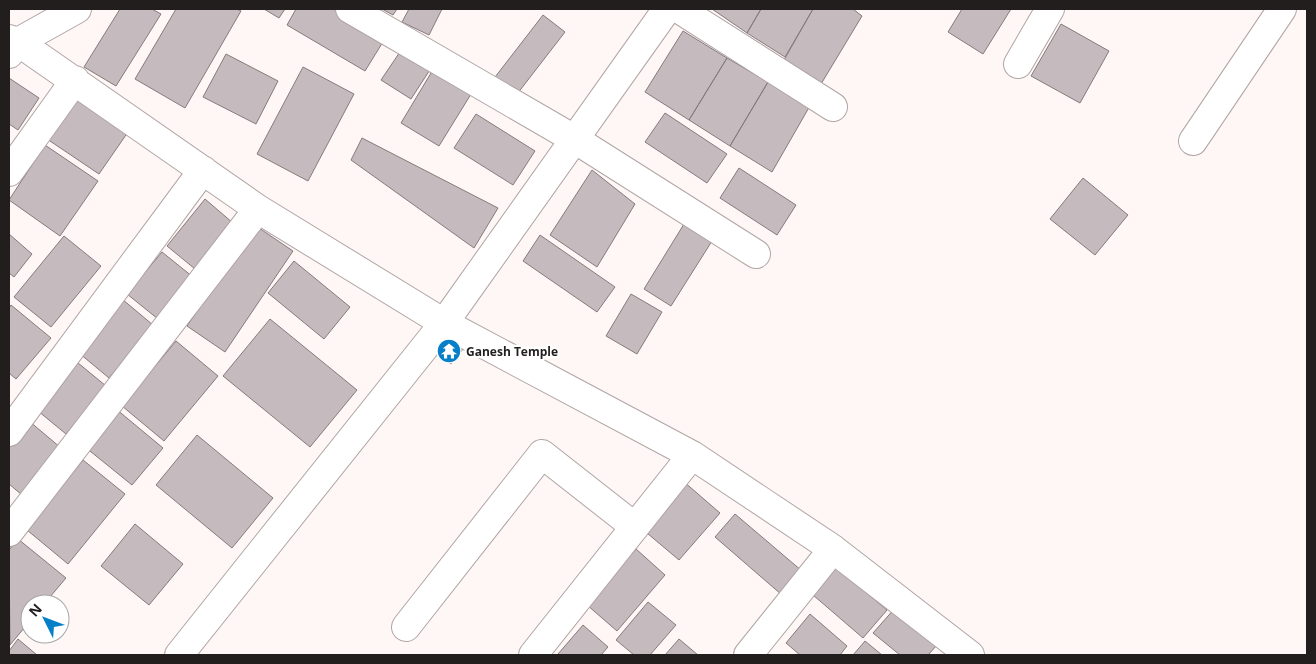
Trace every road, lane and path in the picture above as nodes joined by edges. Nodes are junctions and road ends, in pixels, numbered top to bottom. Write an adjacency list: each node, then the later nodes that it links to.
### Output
1 (77, 9): 7 (street)
2 (350, 9): 11 (street)
3 (668, 9): 11 (street)
4 (679, 9): 10 (street)
5 (1050, 9): 8 (street)
6 (1282, 9): 12 (street)
7 (12, 45): 9 (street)
8 (1018, 64)
9 (75, 80): 13 (street); 14 (street)
10 (833, 107)
11 (576, 140): 16 (street); 17 (street)
12 (1193, 141)
13 (203, 170): 15 (street); 18 (street)
14 (9, 172)
15 (258, 209): 17 (street); 21 (street)
16 (756, 254)
17 (444, 323): 19 (street); 25 (street)
18 (9, 432)
19 (692, 455): 20 (street); 22 (street)
20 (635, 527): 23 (street); 26 (street)
21 (9, 532)
22 (833, 549): 24 (street); 27 (street)
23 (406, 627)
24 (960, 652)
25 (179, 655)
26 (533, 655)
27 (748, 655)

